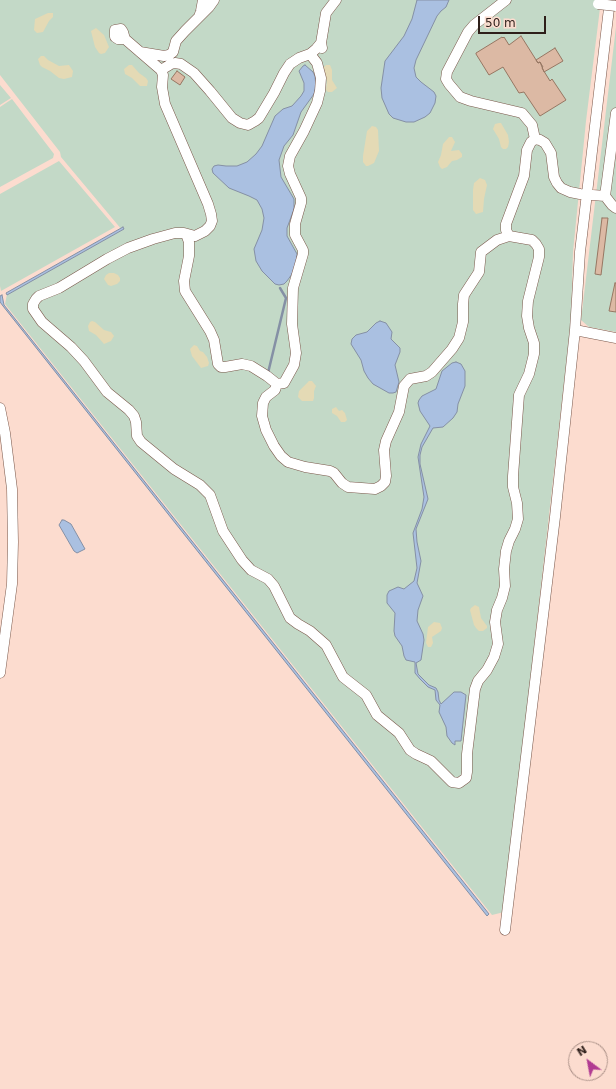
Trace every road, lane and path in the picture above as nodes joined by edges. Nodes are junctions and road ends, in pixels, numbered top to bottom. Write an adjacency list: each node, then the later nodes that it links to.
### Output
1 (336, 0): 8 (street)
2 (506, 0): 11 (street)
3 (610, 0): 12 (street)
4 (596, 2): 6 (street, bridge)
5 (207, 3): 9 (street)
6 (616, 6)
7 (125, 39): 9 (street)
8 (313, 58): 9 (street); 19 (street)
9 (167, 63): 16 (street)
10 (616, 113): 13 (street)
11 (535, 139): 12 (street); 15 (street)
12 (587, 194): 13 (street); 17 (street)
13 (605, 196): 14 (street)
14 (616, 208)
15 (507, 231): 16 (street); 19 (street)
16 (190, 237): 19 (street)
17 (575, 330): 18 (street); 23 (street)
18 (616, 338)
19 (278, 386)
20 (0, 408): 21 (street)
21 (4, 620): 22 (street)
22 (0, 673)
23 (505, 930)

